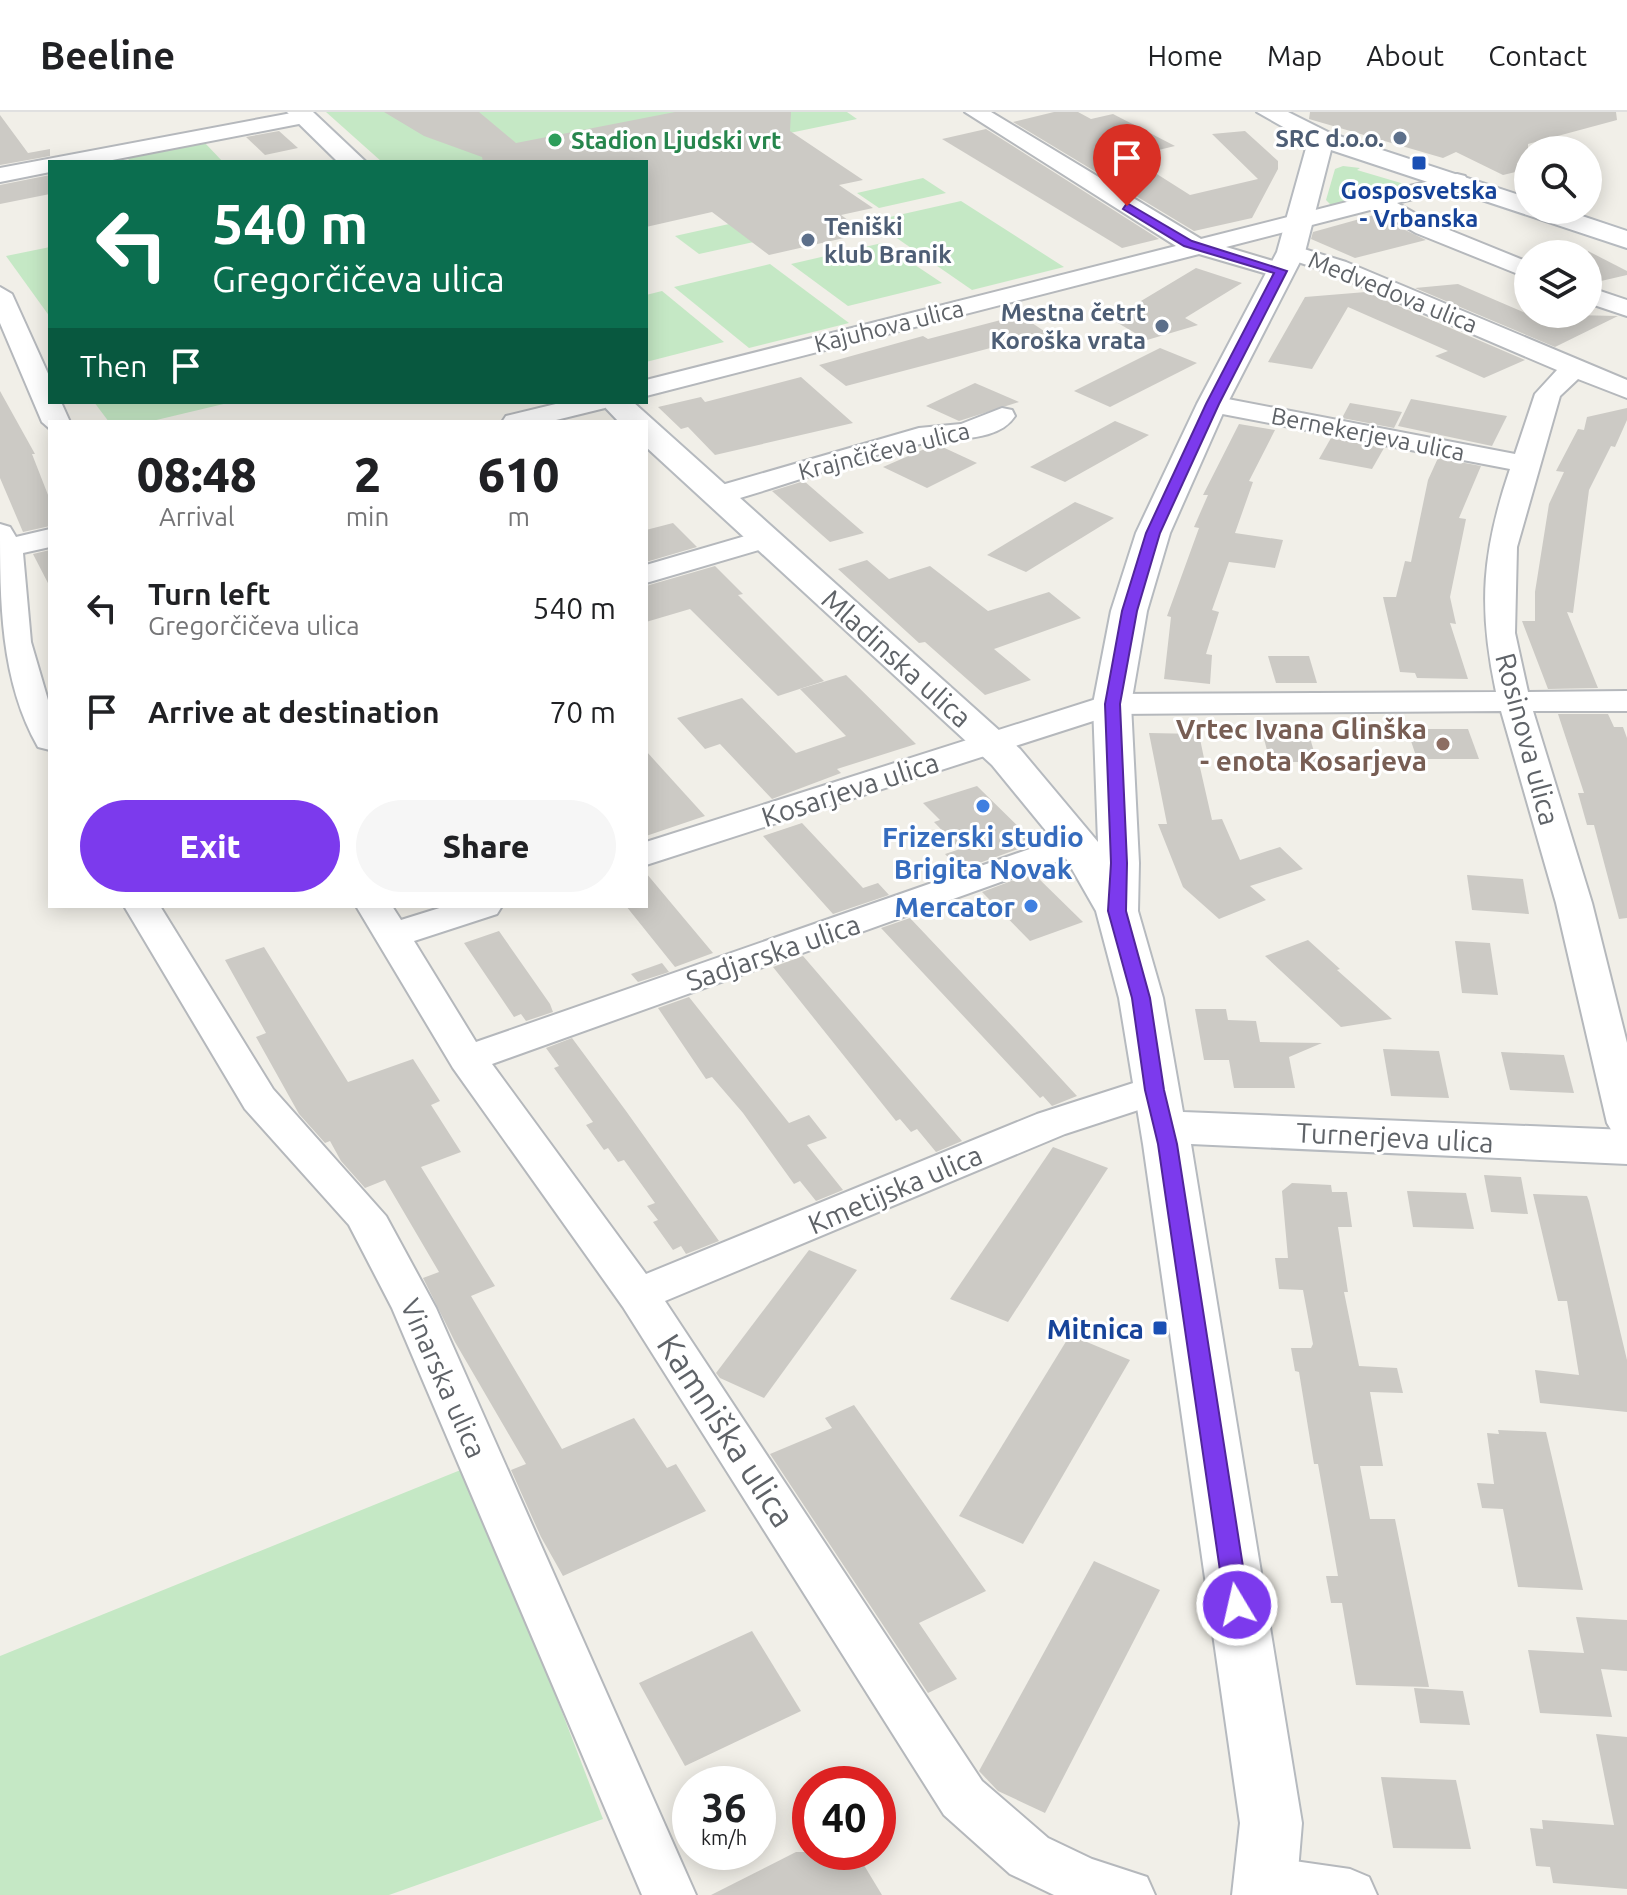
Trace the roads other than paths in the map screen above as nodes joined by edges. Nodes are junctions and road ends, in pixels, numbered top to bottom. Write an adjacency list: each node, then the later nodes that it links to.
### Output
1 (1008, 112): 4 (street)
2 (1269, 112): 5 (street)
3 (301, 114): 6 (street); 7 (street)
4 (980, 115): 15 (street, Medvedova ulica)
5 (1321, 138): 10 (street); 16 (street)
6 (77, 160)
7 (351, 160)
8 (48, 165): 9 (street)
9 (0, 175)
10 (1457, 181): 11 (street, Kajuhova ulica); 12 (street)
11 (1378, 202): 16 (street, Kajuhova ulica); 17 (street)
12 (1514, 202)
13 (1580, 224): 14 (street)
14 (1627, 240)
15 (1201, 248): 16 (street, Kajuhova ulica); 16 (street, Medvedova ulica); 22 (street, Kajuhova ulica)
16 (1290, 249): 21 (street, Medvedova ulica); 27 (street)
17 (1514, 265)
18 (0, 294): 24 (street)
19 (1602, 299): 20 (street)
20 (1627, 309)
21 (1576, 366): 23 (street, Medvedova ulica); 32 (street, Rosinova ulica)
22 (648, 387)
23 (1627, 390)
24 (48, 404)
25 (588, 404): 29 (street)
26 (617, 404): 30 (street)
27 (1212, 404): 32 (street, Bernekerjeva ulica); 40 (street)
28 (1002, 416): 33 (street, Krajnčičeva ulica)
29 (524, 420)
30 (635, 420)
31 (648, 432): 33 (street, Mladinska ulica)
32 (1525, 464): 39 (street, Rosinova ulica)
33 (718, 495): 35 (street, Mladinska ulica)
34 (48, 538): 36 (street)
35 (766, 539): 37 (street); 42 (street, Mladinska ulica)
36 (5, 540): 41 (street)
37 (648, 573)
38 (1627, 701): 39 (street, Kosarjeva ulica)
39 (1514, 702): 40 (street, Kosarjeva ulica); 51 (street, Rosinova ulica)
40 (1112, 704): 42 (street, Kosarjeva ulica); 47 (street)
41 (48, 736)
42 (992, 744): 43 (street, Mladinska ulica); 44 (street, Kosarjeva ulica)
43 (1078, 843): 47 (street, Mladinska ulica); 49 (street, Sadjarska ulica)
44 (648, 853)
45 (143, 908): 55 (street, Vinarska ulica)
46 (470, 908): 48 (street)
47 (1117, 911): 50 (street)
48 (384, 920): 49 (street, Kamniška ulica)
49 (467, 1059): 53 (street, Kamniška ulica)
50 (1159, 1108): 52 (street, Turnerjeva ulica); 53 (street, Kmetijska ulica); 54 (street)
51 (1627, 1123)
52 (1627, 1147)
53 (638, 1295): 56 (street, Kamniška ulica)
54 (1265, 1889): 57 (street)
55 (669, 1895)
56 (1128, 1895)
57 (1350, 1895)

